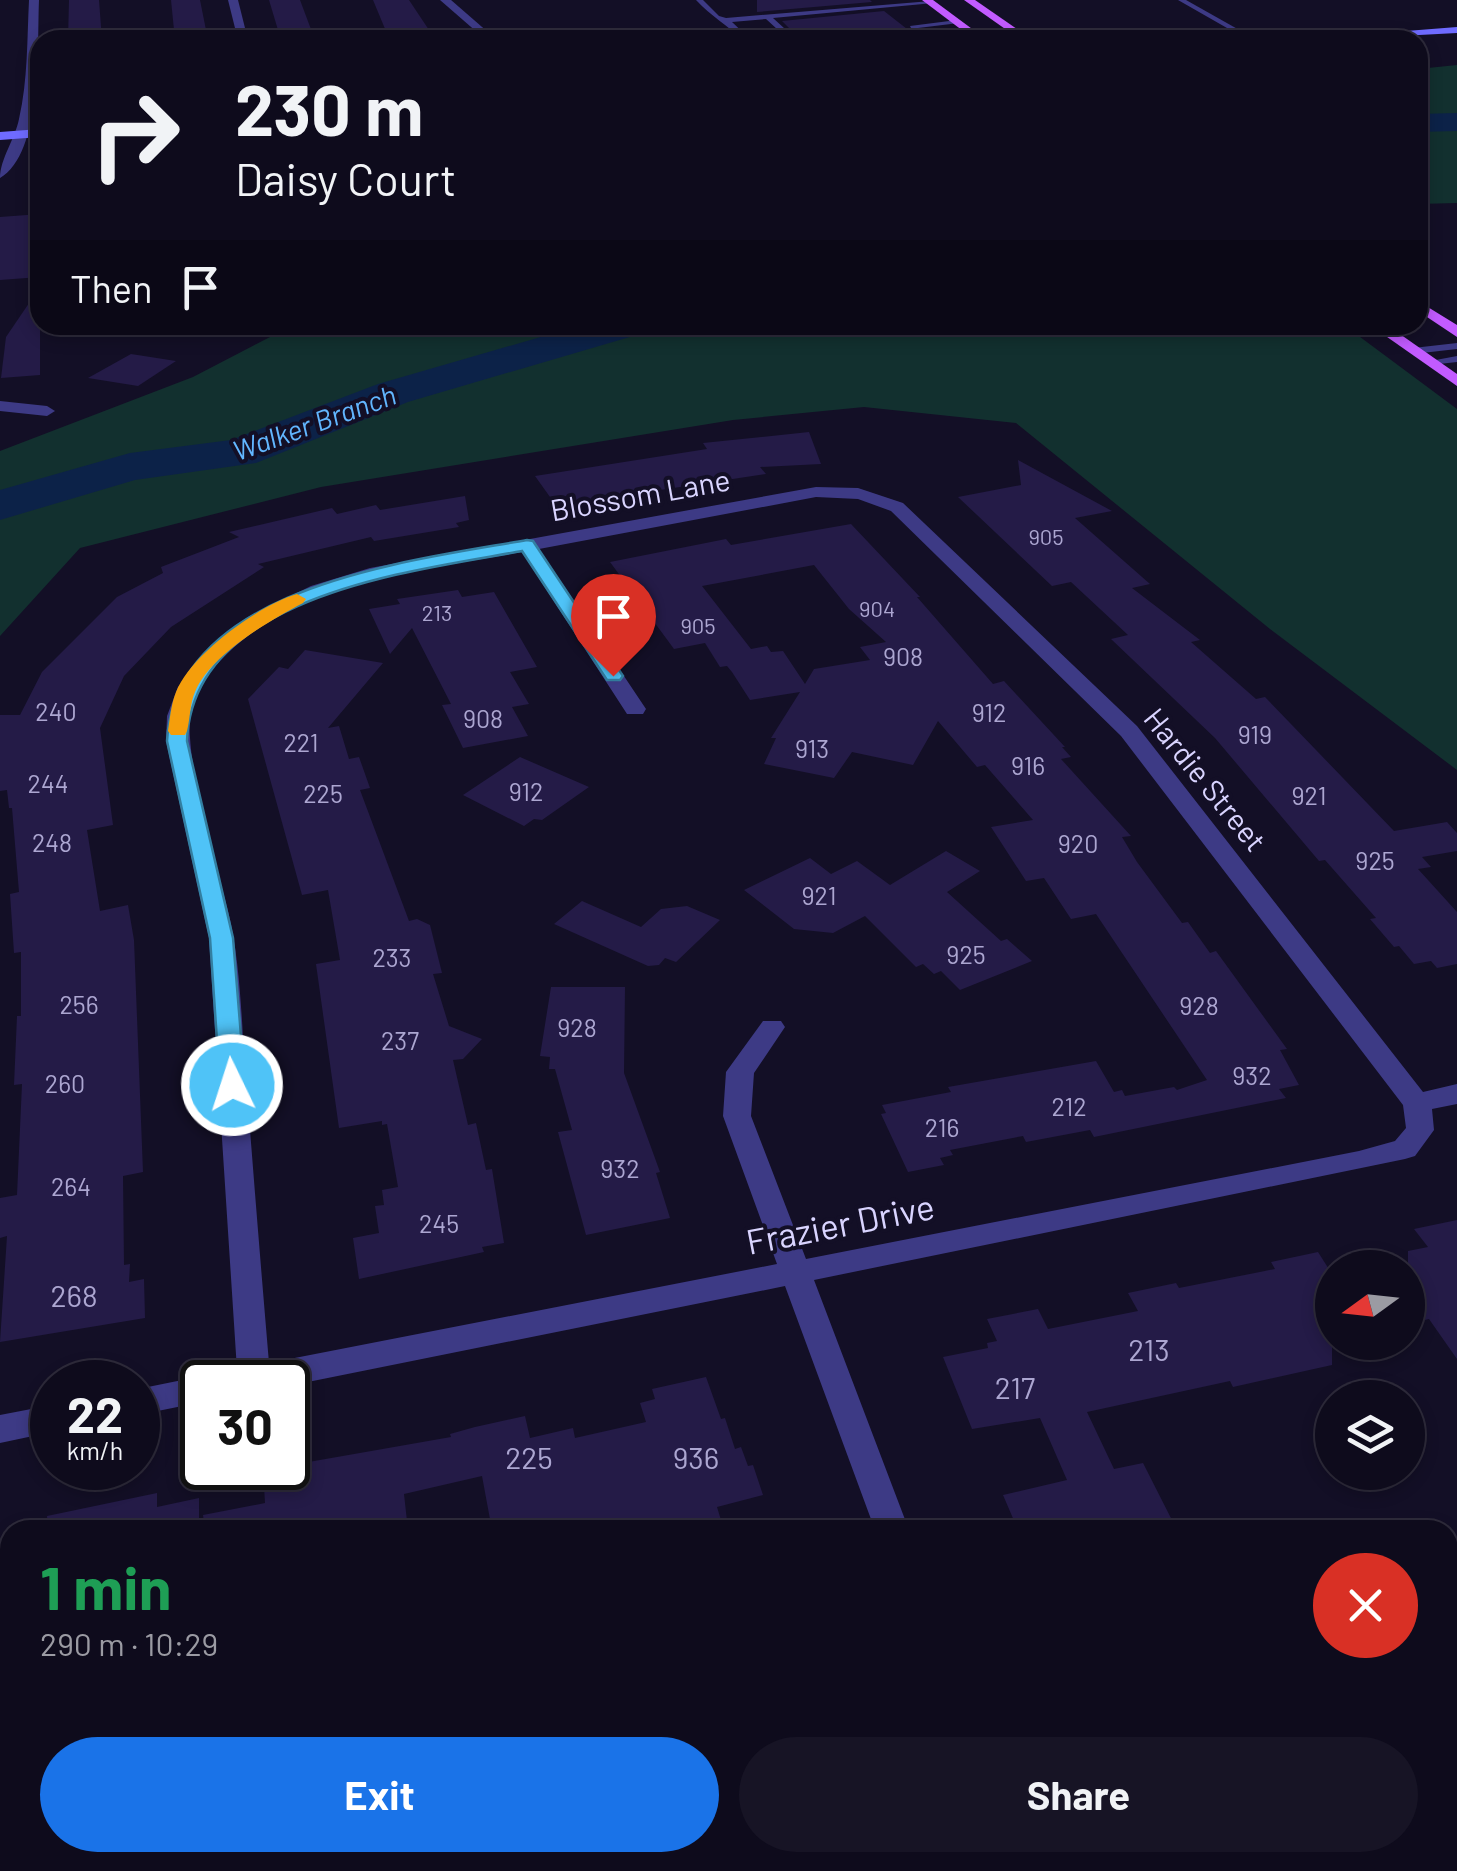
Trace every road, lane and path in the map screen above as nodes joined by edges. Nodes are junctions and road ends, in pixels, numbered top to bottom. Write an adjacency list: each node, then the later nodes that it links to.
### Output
1 (34, 0): 11 (street)
2 (233, 0): 12 (street)
3 (445, 0): 13 (street)
4 (699, 0): 9 (lane)
5 (969, 0): 18 (main road)
6 (1181, 0): 19 (lane)
7 (929, 2): 8 (lane); 10 (main road)
8 (768, 17): 9 (lane); 15 (lane)
9 (726, 20): 14 (lane)
10 (957, 22): 16 (lane); 17 (main road)
11 (32, 30)
12 (240, 30)
13 (480, 30)
14 (736, 30)
15 (782, 30)
16 (916, 30)
17 (968, 30)
18 (1013, 30)
19 (1235, 30)
20 (1457, 30): 21 (main road)
21 (1428, 32)
22 (1457, 40): 23 (main road)
23 (1428, 41)
24 (30, 49): 25 (street)
25 (23, 134): 26 (main road); 27 (main road); 28 (street)
26 (30, 134)
27 (0, 136)
28 (0, 174)
29 (1428, 313): 30 (main road)
30 (1457, 332)
31 (1391, 335): 33 (main road)
32 (1457, 346): 33 (lane)
33 (1413, 350): 35 (main road)
34 (1457, 359): 35 (lane)
35 (1430, 362): 36 (main road)
36 (1457, 381)
37 (0, 406): 38 (street)
38 (47, 411)
39 (882, 499): 40 (street, Blossom Lane); 44 (street, Hardie Street)
40 (527, 545): 41 (street); 46 (street, Blossom Lane)
41 (635, 709)
42 (772, 1027): 45 (street)
43 (1457, 1094): 44 (street)
44 (1417, 1102): 45 (street, Frazier Drive)
45 (796, 1273): 47 (street, Frazier Drive); 50 (street)
46 (245, 1360)
47 (310, 1368)
48 (30, 1423): 49 (street)
49 (0, 1429)
50 (888, 1520)

